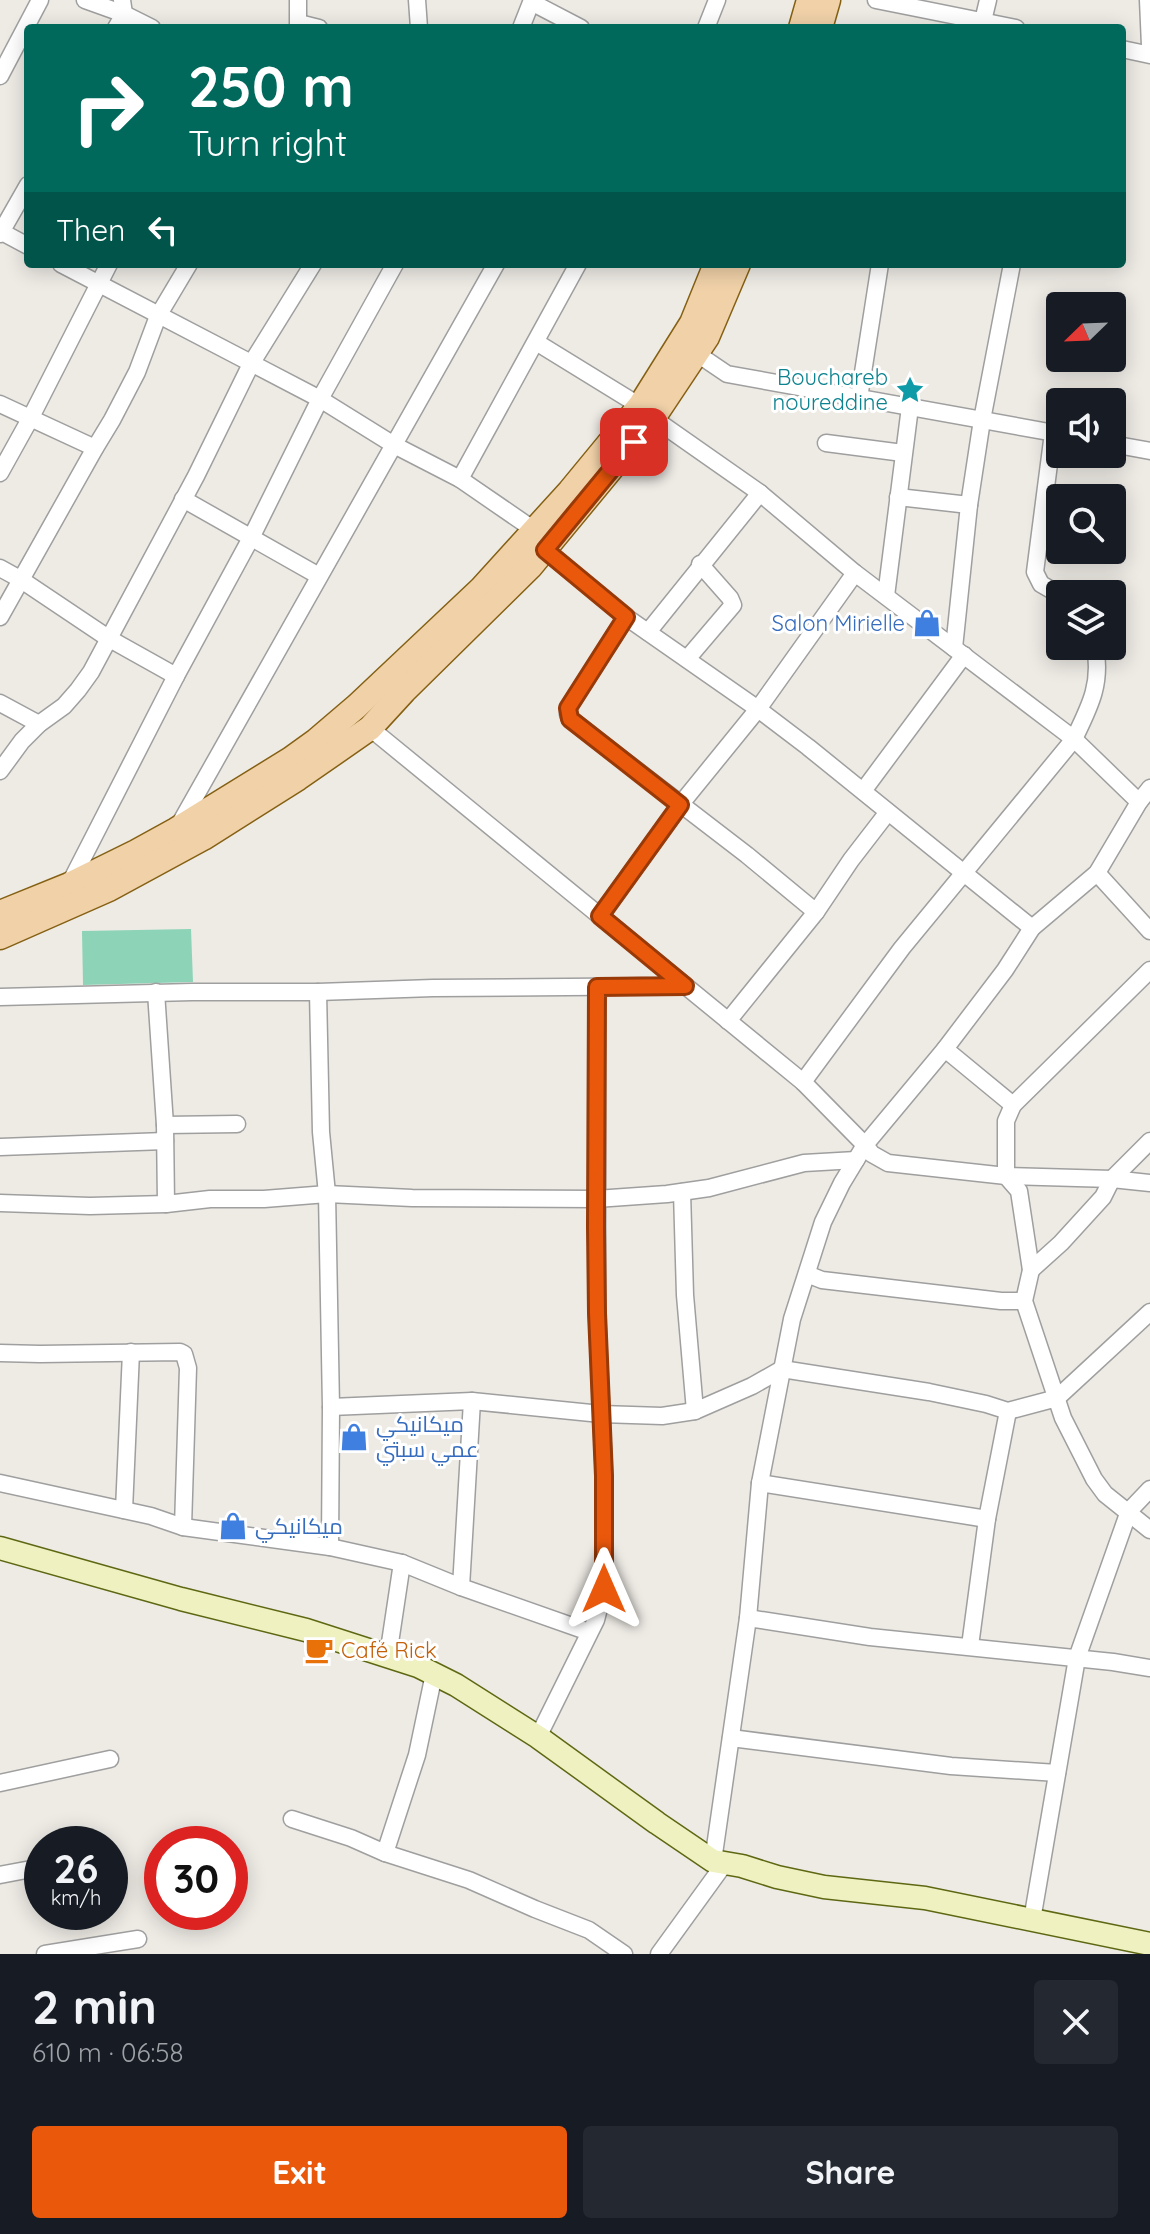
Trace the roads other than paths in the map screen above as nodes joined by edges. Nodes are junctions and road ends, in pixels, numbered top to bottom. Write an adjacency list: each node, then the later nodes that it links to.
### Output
1 (40, 0): 15 (street)
2 (85, 0): 13 (street)
3 (298, 0): 17 (street)
4 (417, 0): 18 (street)
5 (717, 0): 21 (street)
6 (809, 0): 22 (main road)
7 (828, 0): 23 (main road)
8 (876, 0): 12 (street)
9 (988, 0): 14 (street)
10 (1148, 0): 27 (street)
11 (533, 1): 19 (street); 20 (street)
12 (927, 10): 14 (street); 24 (street)
13 (120, 14): 16 (street)
14 (983, 21): 25 (street)
15 (27, 24)
16 (143, 24)
17 (299, 24)
18 (419, 24)
19 (523, 24)
20 (574, 24)
21 (708, 24)
22 (802, 24)
23 (821, 24)
24 (924, 24)
25 (997, 24)
26 (24, 30): 30 (street)
27 (1150, 46)
28 (1126, 50): 29 (street)
29 (1150, 55)
30 (0, 76)
31 (24, 192): 32 (street)
32 (0, 233): 33 (street)
33 (24, 244)
34 (69, 268): 45 (street)
35 (107, 268): 45 (street)
36 (187, 268): 46 (street)
37 (311, 268): 49 (street)
38 (393, 268): 51 (street)
39 (494, 268): 59 (street)
40 (576, 268): 47 (street)
41 (714, 268): 54 (main road)
42 (736, 268): 48 (main road)
43 (879, 268): 50 (street)
44 (1011, 268): 56 (street)
45 (99, 284): 46 (street); 55 (street)
46 (158, 316): 49 (street); 61 (street)
47 (536, 342): 54 (street); 66 (street)
48 (696, 353): 50 (street); 54 (main road)
49 (251, 364): 51 (street); 69 (street)
50 (859, 398): 53 (street)
51 (320, 399): 59 (street); 71 (street)
52 (0, 404): 55 (street)
53 (910, 407): 56 (street); 63 (street)
54 (647, 412): 67 (street); 72 (main road)
55 (30, 419): 61 (street); 65 (street)
56 (982, 420): 57 (street); 70 (street)
57 (1046, 432)
58 (826, 443): 63 (street)
59 (394, 445): 66 (street); 76 (street)
60 (1126, 447): 62 (street)
61 (95, 448): 77 (street)
62 (1150, 451)
63 (903, 453): 68 (street)
64 (1051, 468): 78 (street)
65 (0, 473)
66 (460, 479): 72 (street)
67 (760, 493): 73 (street); 75 (street)
68 (898, 497): 70 (street); 79 (street)
69 (183, 499): 71 (street); 83 (street)
70 (969, 505): 84 (street)
71 (252, 536): 76 (street); 87 (street)
72 (544, 541): 81 (street); 91 (main road); 98 (main road)
73 (700, 564): 82 (street); 85 (street)
74 (0, 568): 77 (street)
75 (855, 573): 79 (street); 89 (street)
76 (319, 576): 98 (street)
77 (20, 579): 80 (street); 83 (street)
78 (1046, 587)
79 (886, 596): 84 (street)
80 (0, 617)
81 (626, 617): 82 (street); 96 (street)
82 (648, 632): 85 (street)
83 (108, 638): 87 (street); 90 (street)
84 (959, 652): 92 (street); 94 (street)
85 (687, 659): 89 (street)
86 (1098, 660): 92 (street)
87 (176, 676): 101 (street)
88 (0, 703): 90 (street)
89 (758, 709): 94 (street); 96 (street)
90 (39, 724): 93 (street)
91 (370, 728): 104 (street); 107 (main road)
92 (1074, 739): 95 (street); 99 (street)
93 (0, 771)
94 (863, 791): 97 (street)
95 (1145, 795): 100 (street)
96 (680, 805): 102 (street); 104 (street)
97 (888, 812): 99 (street); 102 (street)
98 (176, 830): 101 (main road)
99 (963, 873): 105 (street); 116 (street)
100 (1097, 873): 105 (street); 106 (street)
101 (69, 885): 103 (main road)
102 (816, 912): 114 (street)
103 (0, 913)
104 (600, 916): 109 (street)
105 (1032, 928): 115 (street)
106 (1150, 931)
107 (0, 937)
108 (1150, 970): 117 (street)
109 (685, 986): 110 (street); 114 (street)
110 (597, 987): 112 (street); 129 (street)
111 (156, 992): 112 (street); 113 (street); 119 (street)
112 (318, 992): 128 (street)
113 (0, 997)
114 (728, 1021): 116 (street)
115 (945, 1049): 117 (street); 121 (street)
116 (803, 1082): 121 (street)
117 (1013, 1105): 124 (street)
118 (237, 1124): 119 (street)
119 (165, 1133): 122 (street); 131 (street)
120 (1150, 1141): 125 (street)
121 (865, 1145): 123 (street); 124 (street)
122 (0, 1147)
123 (856, 1160): 127 (street); 133 (street)
124 (1006, 1176): 125 (street); 132 (street)
125 (1112, 1179): 126 (street); 132 (street)
126 (1150, 1183)
127 (682, 1192): 129 (street); 142 (street)
128 (327, 1194): 129 (street); 131 (street); 141 (street)
129 (596, 1199): 144 (street)
130 (0, 1203): 131 (street)
131 (166, 1204)
132 (1031, 1270): 134 (street)
133 (807, 1274): 134 (street); 138 (street)
134 (1024, 1301): 139 (street)
135 (1150, 1312): 139 (street)
136 (131, 1352): 137 (street); 148 (street); 151 (street)
137 (0, 1353)
138 (782, 1369): 142 (street); 143 (street); 146 (street)
139 (1057, 1398): 143 (street); 149 (street)
140 (472, 1401): 141 (street); 144 (street); 156 (street)
141 (331, 1407): 153 (street)
142 (695, 1411): 144 (street)
143 (1008, 1411): 150 (street)
144 (601, 1414): 158 (street)
145 (0, 1483): 148 (street)
146 (760, 1483): 150 (street); 157 (street)
147 (1150, 1489): 149 (street)
148 (124, 1510): 151 (street)
149 (1129, 1511): 152 (street); 161 (street)
150 (987, 1519): 159 (street)
151 (183, 1527): 153 (street)
152 (1150, 1530)
153 (330, 1547): 155 (street)
154 (0, 1548): 160 (main road)
155 (402, 1563): 156 (street); 160 (street)
156 (461, 1587): 158 (street)
157 (748, 1618): 159 (street); 165 (street)
158 (589, 1632): 164 (street)
159 (970, 1646): 161 (street)
160 (388, 1656): 163 (main road)
161 (1077, 1658): 162 (street); 167 (street)
162 (1150, 1668)
163 (434, 1674): 164 (main road); 170 (street)
164 (538, 1737): 171 (main road)
165 (731, 1738): 167 (street); 171 (street)
166 (110, 1759): 168 (street)
167 (1057, 1773): 174 (street)
168 (0, 1783)
169 (292, 1819): 170 (street)
170 (385, 1853): 179 (street)
171 (719, 1862): 174 (main road); 180 (street)
172 (24, 1870): 173 (street)
173 (0, 1875)
174 (1032, 1920): 177 (main road)
175 (138, 1939): 178 (street)
176 (1150, 1944): 177 (main road)
177 (1127, 1947)
178 (45, 1954)
179 (624, 1954)
180 (659, 1954)

